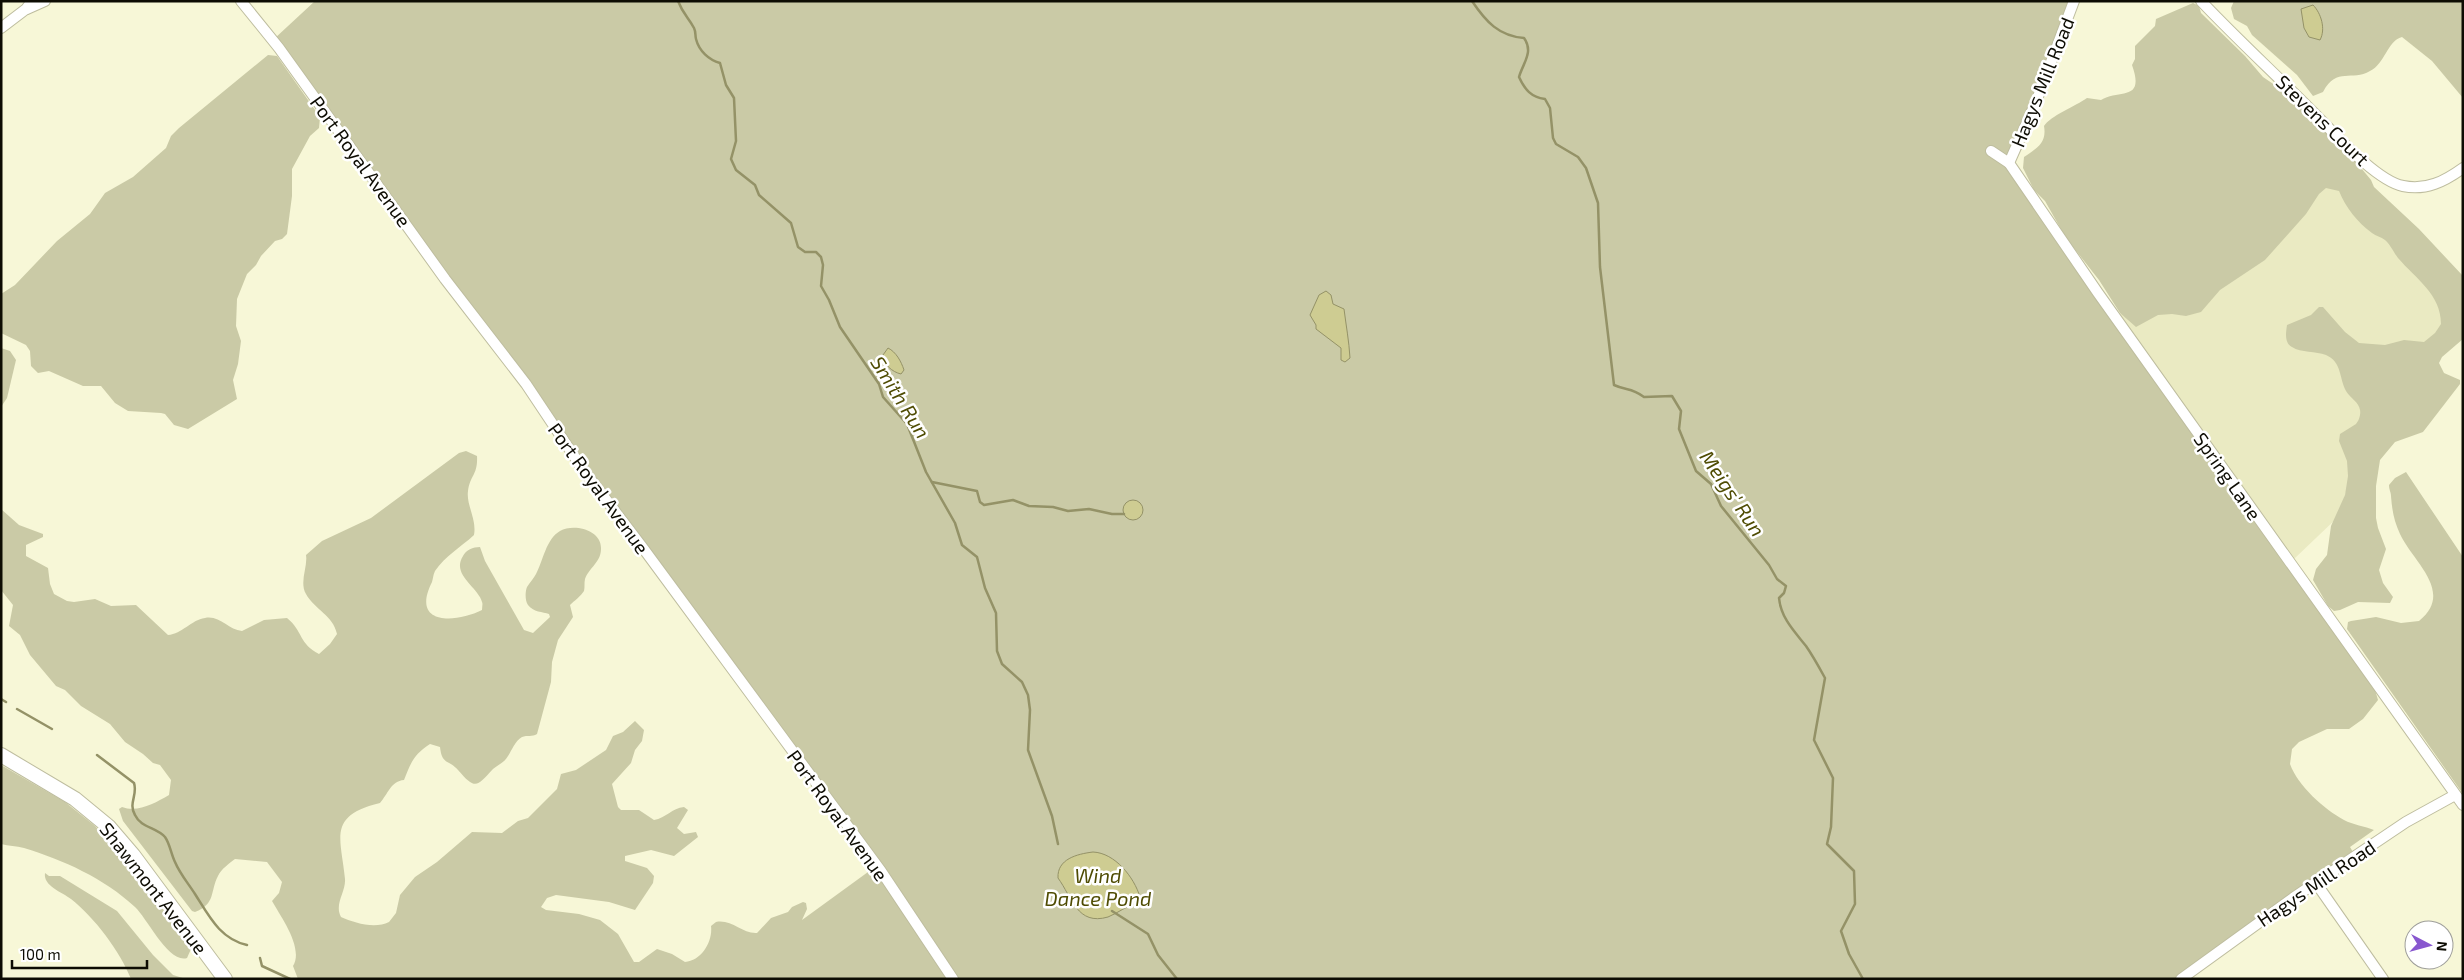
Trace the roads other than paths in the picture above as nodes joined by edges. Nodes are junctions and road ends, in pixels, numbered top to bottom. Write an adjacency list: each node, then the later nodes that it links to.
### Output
1 (45, 1): 5 (street)
2 (241, 1): 15 (street, Port Royal Avenue)
3 (2074, 1): 8 (street, Hagys Mill Road)
4 (2201, 1): 9 (street, Stevens Court)
5 (29, 5): 6 (street)
6 (1, 28)
7 (1991, 151): 8 (street, Spring Lane)
8 (2009, 163): 11 (street, Spring Lane)
9 (2463, 168)
10 (1, 756): 14 (main road, Shawmont Avenue)
11 (2455, 795): 12 (street, Spring Lane); 13 (street, Hagys Mill Road)
12 (2463, 805)
13 (2316, 883): 16 (street, Hagys Mill Road); 17 (street)
14 (225, 979)
15 (953, 979)
16 (2181, 979)
17 (2383, 979)

